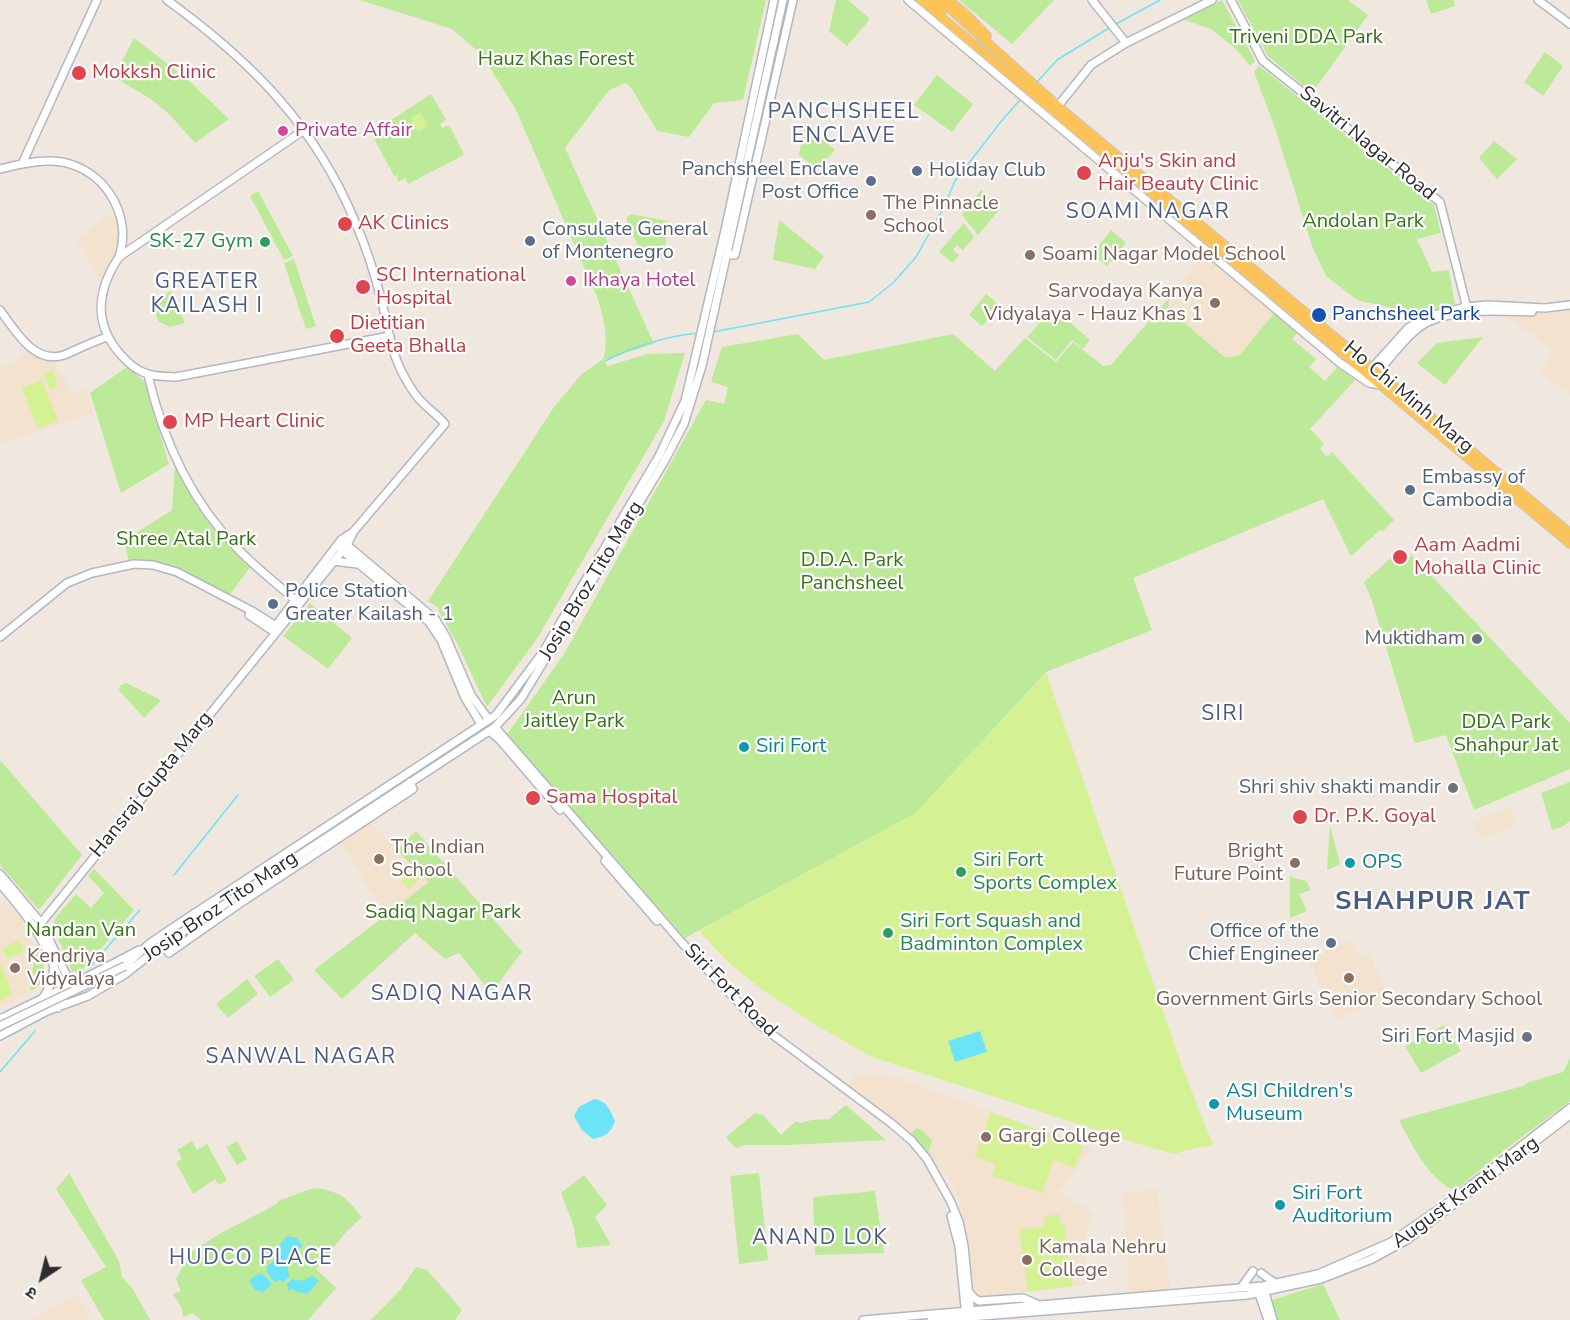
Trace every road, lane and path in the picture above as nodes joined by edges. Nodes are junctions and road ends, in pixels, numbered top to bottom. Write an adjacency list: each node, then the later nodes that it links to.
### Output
1 (97, 0): 25 (street)
2 (167, 0): 24 (street)
3 (774, 0): 34 (street, Josip Broz Tito Marg)
4 (783, 0): 27 (street, Josip Broz Tito Marg)
5 (793, 0): 27 (street)
6 (908, 0): 22 (street)
7 (921, 0): 20 (main road)
8 (930, 0): 17 (main road)
9 (940, 0): 17 (main road)
10 (949, 0): 19 (main road)
11 (1092, 0): 18 (street)
12 (1207, 0): 18 (street)
13 (1212, 0): 18 (street)
14 (1231, 0): 31 (street, Savitri Nagar Road)
15 (1538, 0): 16 (street)
16 (1570, 24)
17 (969, 29): 19 (main road); 21 (main road)
18 (1123, 40): 23 (street)
19 (999, 53): 23 (main road, Ho Chi Minh Marg)
20 (994, 60): 21 (main road); 22 (street)
21 (1012, 75): 23 (main road, Ho Chi Minh Marg)
22 (1007, 83): 37 (street)
23 (1054, 106): 35 (main road, Ho Chi Minh Marg); 37 (main road, Ho Chi Minh Marg)
24 (304, 130): 28 (street); 32 (street)
25 (22, 164): 26 (street); 28 (street)
26 (0, 169)
27 (728, 255): 34 (street, Josip Broz Tito Marg)
28 (119, 257): 33 (street)
29 (1570, 307): 31 (street)
30 (0, 310): 33 (street)
31 (1467, 310): 35 (street)
32 (390, 336): 36 (street); 40 (street, Hansraj Gupta Marg)
33 (107, 337): 36 (street)
34 (702, 345): 47 (street, Josip Broz Tito Marg); 48 (street, Josip Broz Tito Marg)
35 (1375, 370): 38 (main road, Ho Chi Minh Marg)
36 (148, 375): 43 (street)
37 (1380, 385): 39 (main road, Ho Chi Minh Marg)
38 (1570, 533)
39 (1570, 544)
40 (342, 545): 41 (street, Hansraj Gupta Marg); 42 (street); 43 (street, Hansraj Gupta Marg); 45 (street)
41 (334, 561): 42 (street); 44 (street, Hansraj Gupta Marg)
42 (359, 565): 45 (street)
43 (295, 600): 44 (street, Hansraj Gupta Marg)
44 (276, 629): 46 (street); 54 (street, Hansraj Gupta Marg)
45 (440, 632): 49 (street); 50 (street)
46 (0, 637)
47 (510, 696): 48 (street); 49 (street, Josip Broz Tito Marg)
48 (518, 703): 51 (street, Josip Broz Tito Marg)
49 (489, 720): 50 (street, Josip Broz Tito Marg)
50 (481, 724): 55 (street, Josip Broz Tito Marg)
51 (492, 729): 60 (street, Josip Broz Tito Marg); 73 (street, Siri Fort Road); 75 (street, Siri Fort Road)
52 (0, 874): 54 (street)
53 (0, 884): 54 (street)
54 (38, 925): 56 (street); 57 (street)
55 (149, 945): 58 (street); 64 (street, Josip Broz Tito Marg, bridge)
56 (54, 964): 59 (street); 61 (street)
57 (66, 974): 58 (street); 59 (street)
58 (80, 980): 59 (street); 60 (street)
59 (65, 986): 61 (street); 62 (street)
60 (88, 996): 62 (street, Josip Broz Tito Marg)
61 (42, 998): 63 (street)
62 (58, 1008): 65 (street, Josip Broz Tito Marg)
63 (0, 1019)
64 (0, 1026)
65 (0, 1036)
66 (1570, 1108): 70 (street, August Kranti Marg)
67 (1570, 1115): 72 (street, August Kranti Marg)
68 (1253, 1271): 71 (street)
69 (1262, 1273): 70 (street)
70 (1276, 1284): 72 (street, August Kranti Marg)
71 (1241, 1288): 72 (street, August Kranti Marg); 74 (street, August Kranti Marg)
72 (1261, 1289): 75 (street, August Kranti Marg); 78 (street); 79 (street)
73 (969, 1292): 74 (street); 75 (street, Siri Fort Road)
74 (1040, 1306): 75 (street, August Kranti Marg)
75 (969, 1314): 76 (street, August Kranti Marg); 77 (street, August Kranti Marg)
76 (863, 1320)
77 (931, 1320)
78 (1268, 1320)
79 (1273, 1320)

